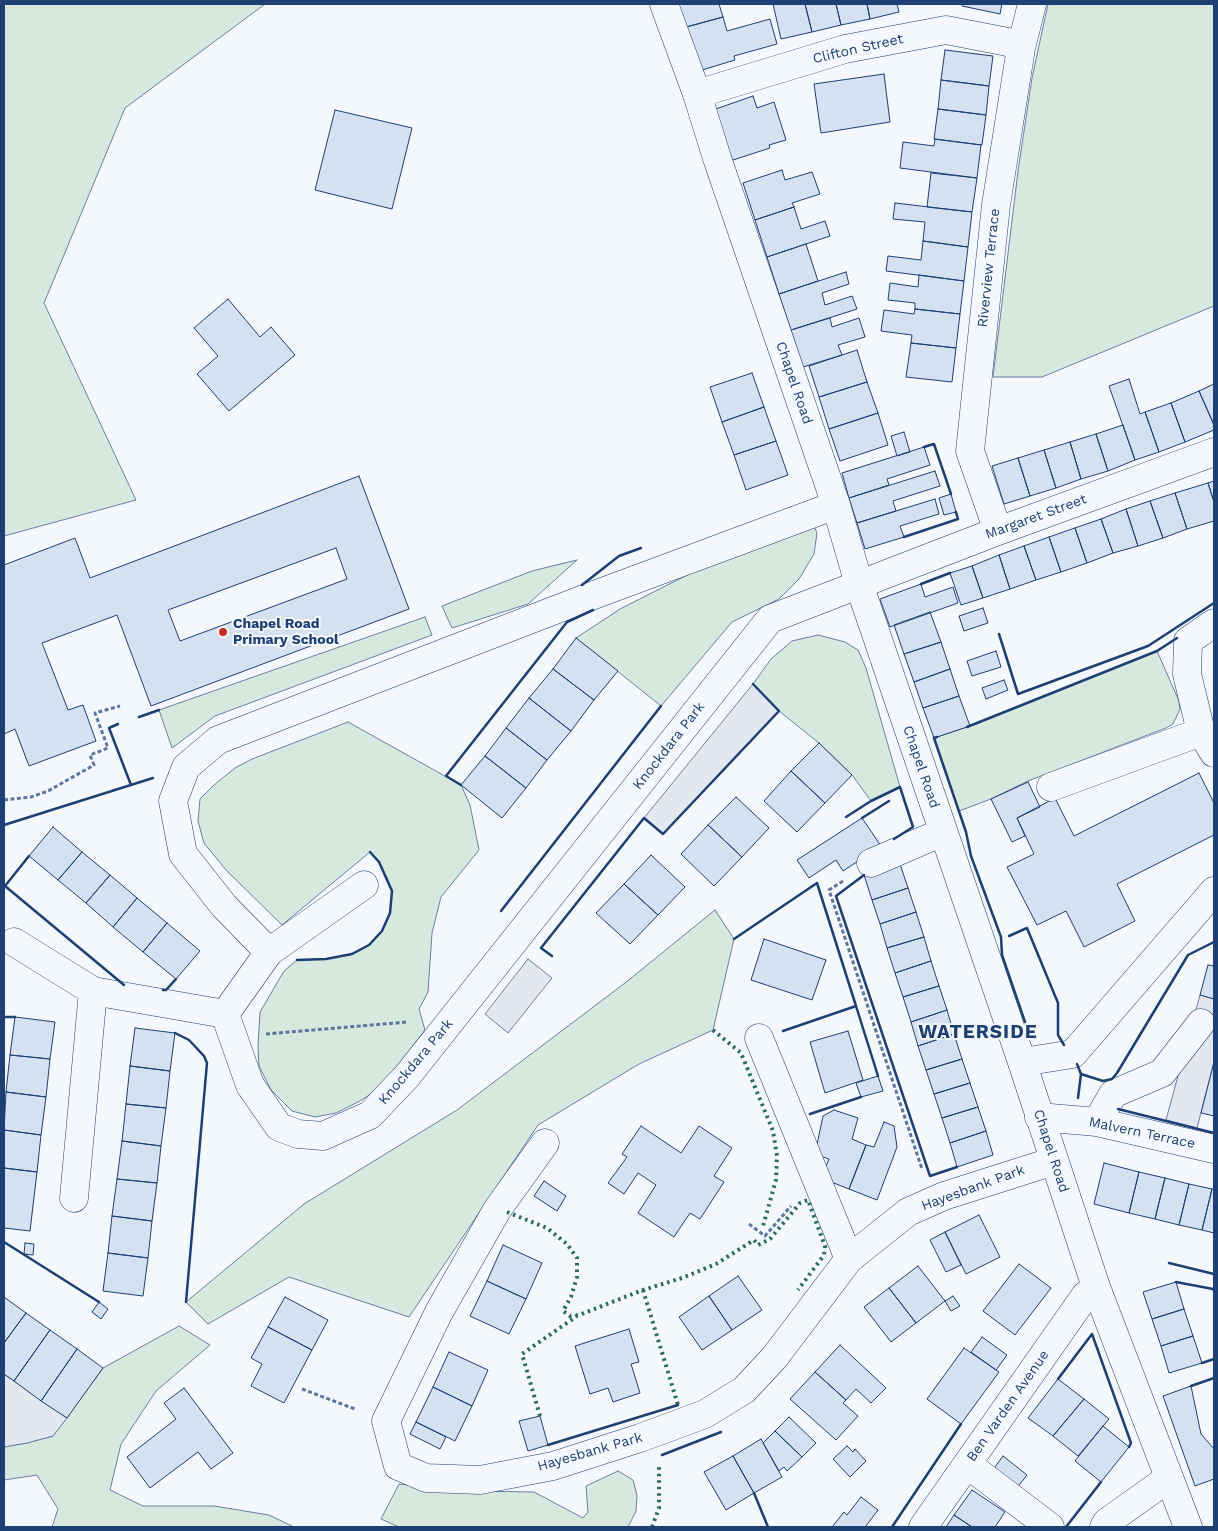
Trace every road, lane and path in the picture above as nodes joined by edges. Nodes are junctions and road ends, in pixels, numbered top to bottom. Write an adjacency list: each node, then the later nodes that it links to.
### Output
1 (664, 4): 4 (street, Chapel Road)
2 (1032, 4): 3 (street, Riverview Terrace)
3 (1022, 48): 4 (street, Clifton Street); 7 (street, Riverview Terrace)
4 (697, 94): 6 (street, Chapel Road)
5 (1214, 452): 7 (street, Margaret Street)
6 (836, 505): 8 (street, Chapel Road); 19 (street)
7 (998, 530): 8 (street, Margaret Street)
8 (859, 584): 14 (street, Chapel Road); 21 (street, Knockdara Park)
9 (1214, 623): 11 (street)
10 (120, 706): 13 (path)
11 (1208, 742): 12 (street)
12 (1051, 787)
13 (4, 800)
14 (943, 832): 15 (street); 25 (street, Chapel Road)
15 (871, 863): 32 (path)
16 (364, 885): 19 (street)
17 (1214, 891): 25 (street)
18 (14, 942): 20 (street)
19 (270, 952): 23 (street)
20 (94, 991): 23 (street); 33 (street)
21 (452, 1019): 23 (path); 23 (street, Knockdara Park)
22 (1201, 1023): 27 (street)
23 (229, 1026)
24 (759, 1038): 31 (street)
25 (1022, 1062): 26 (street, Chapel Road)
26 (1039, 1117): 27 (street, Malvern Terrace); 30 (street, Chapel Road)
27 (1098, 1122): 29 (street, Malvern Terrace)
28 (545, 1143): 38 (street)
29 (1214, 1149)
30 (1054, 1161): 32 (street, Hayesbank Park); 36 (street, Chapel Road)
31 (815, 1177): 34 (path); 35 (street)
32 (944, 1196): 35 (street, Hayesbank Park)
33 (74, 1198)
34 (749, 1224)
35 (849, 1259): 38 (street, Hayesbank Park)
36 (1096, 1287): 39 (street, Ben Varden Avenue); 40 (street, Chapel Road)
37 (302, 1388): 38 (path)
38 (386, 1421)
39 (967, 1464): 41 (street, Ben Varden Avenue); 42 (street)
40 (1169, 1478): 43 (street); 44 (street, Chapel Road)
41 (923, 1527)
42 (1050, 1527)
43 (1104, 1527)
44 (1188, 1527)

